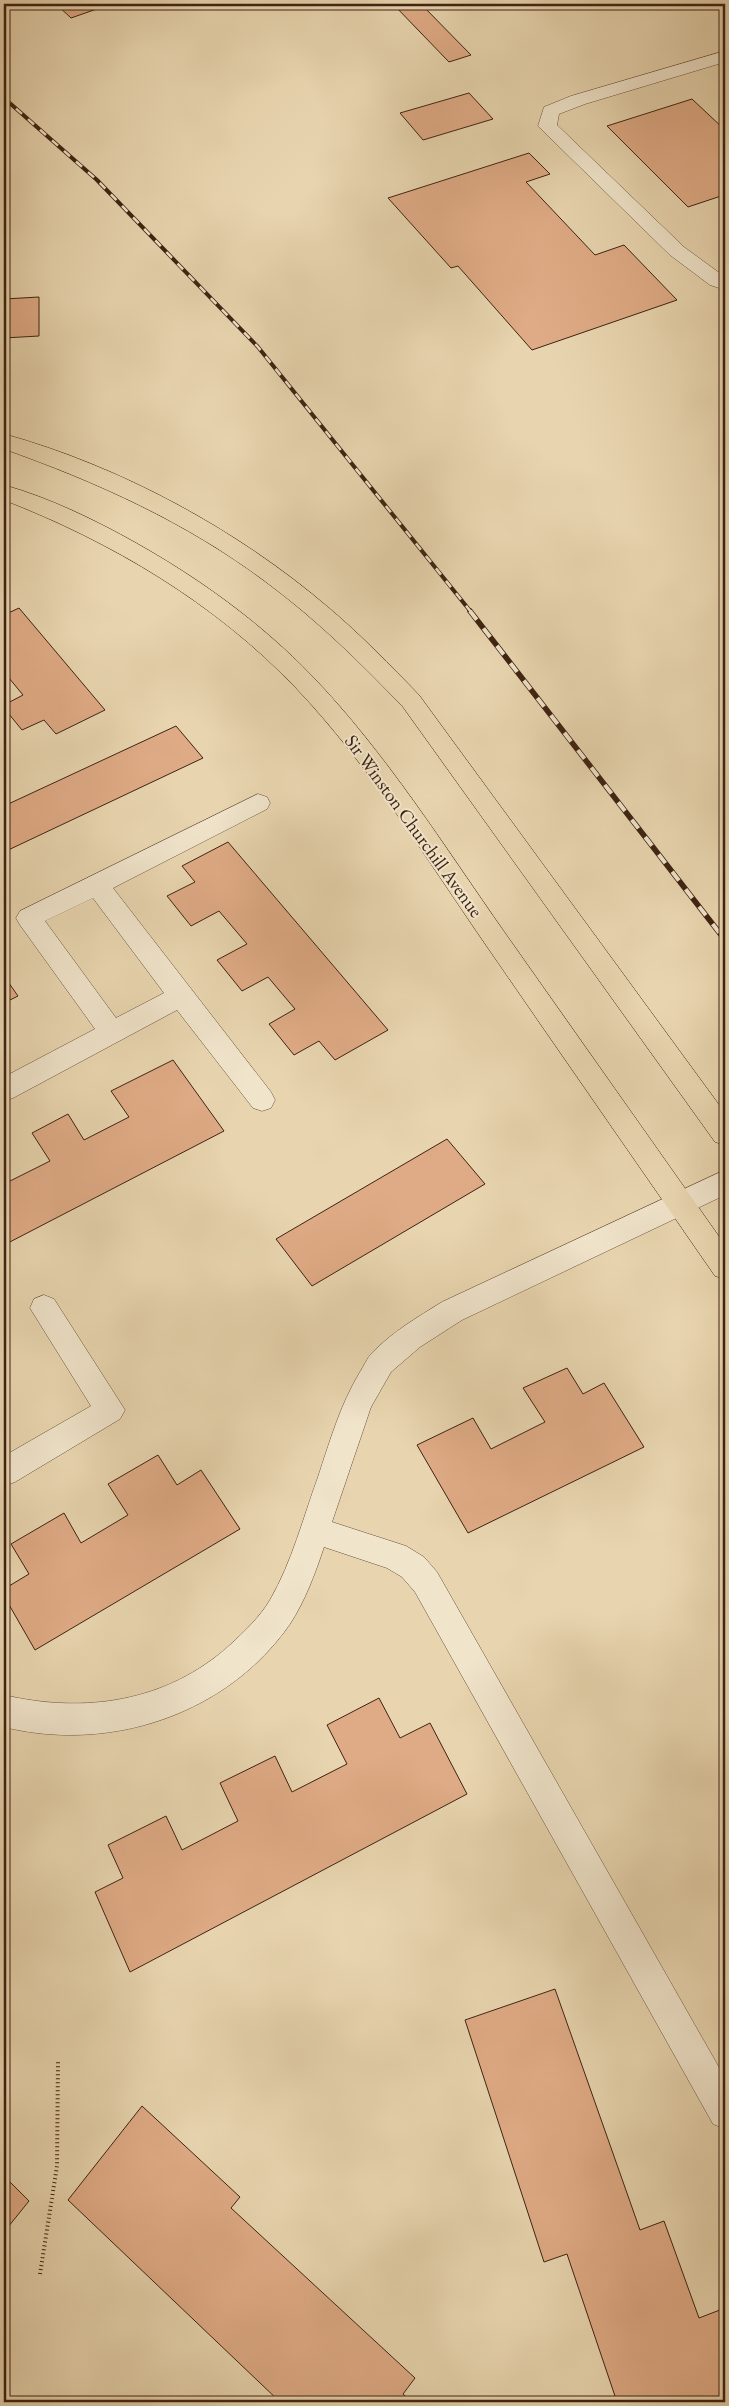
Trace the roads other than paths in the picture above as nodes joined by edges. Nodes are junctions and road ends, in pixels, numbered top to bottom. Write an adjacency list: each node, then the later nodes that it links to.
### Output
1 (725, 56): 2 (lane)
2 (725, 284)
3 (4, 441): 11 (main road)
4 (4, 492): 13 (main road, Sir Winston Churchill Avenue)
5 (258, 803): 6 (lane)
6 (97, 885): 7 (lane); 8 (lane)
7 (182, 996): 8 (lane); 10 (lane)
8 (112, 1033): 9 (lane)
9 (4, 1090)
10 (262, 1100)
11 (725, 1134)
12 (725, 1182): 13 (lane)
13 (680, 1202): 14 (main road, Sir Winston Churchill Avenue); 17 (lane)
14 (725, 1268)
15 (44, 1308): 16 (lane)
16 (4, 1472)
17 (314, 1530): 18 (lane); 19 (lane)
18 (4, 1711)
19 (725, 2112)

